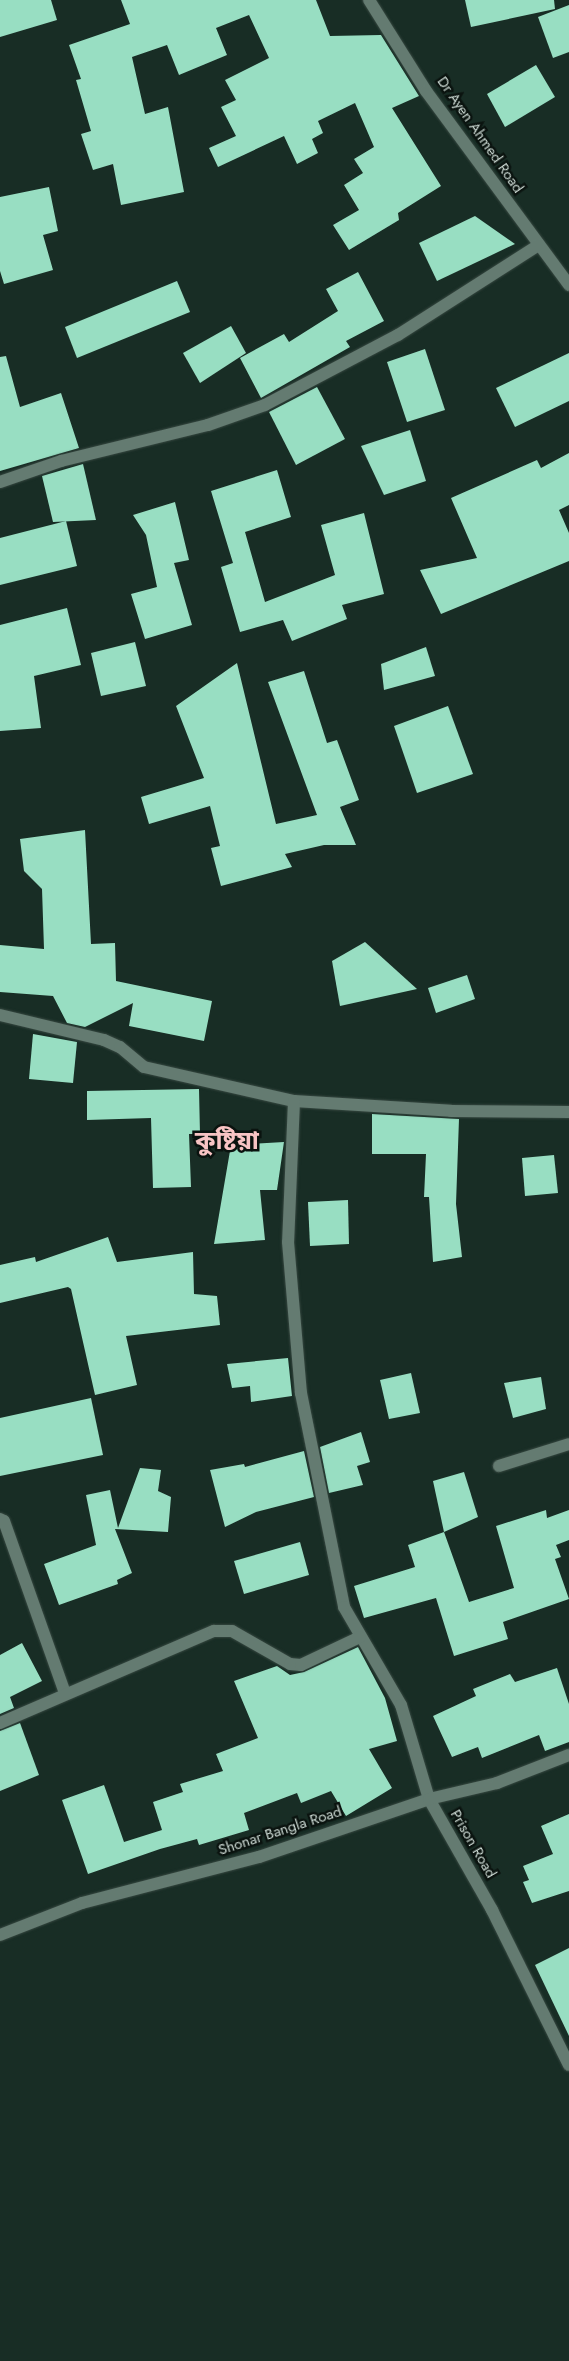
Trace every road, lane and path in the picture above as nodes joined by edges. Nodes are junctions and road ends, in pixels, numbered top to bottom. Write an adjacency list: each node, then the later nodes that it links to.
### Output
1 (370, 0): 2 (street, Dr Ayen Ahmed Road)
2 (539, 246): 3 (street, Dr Ayen Ahmed Road); 4 (street)
3 (569, 286)
4 (0, 482)
5 (0, 1015): 6 (street)
6 (294, 1101): 7 (street); 11 (street, Prison Road)
7 (569, 1112)
8 (569, 1444): 9 (street)
9 (499, 1466)
10 (0, 1519): 12 (street)
11 (360, 1637): 12 (street); 15 (street, Prison Road)
12 (65, 1693): 13 (street)
13 (0, 1723)
14 (569, 1755): 15 (street, Shonar Bangla Road)
15 (429, 1799): 16 (street, Shonar Bangla Road); 17 (street, Prison Road)
16 (0, 1935)
17 (569, 2065)

